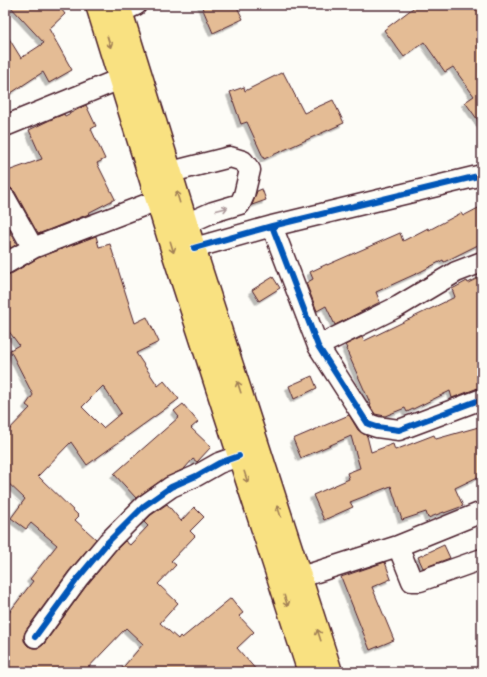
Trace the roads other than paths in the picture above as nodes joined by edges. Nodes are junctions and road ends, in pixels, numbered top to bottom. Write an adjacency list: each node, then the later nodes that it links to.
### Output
1 (97, 5): 3 (highway, one-way to 3)
2 (125, 7): 5 (highway)
3 (120, 79): 4 (street); 8 (highway)
4 (5, 126)
5 (171, 172): 9 (highway, one-way to 5); 9 (street, one-way to 5)
6 (482, 174): 10 (street)
7 (5, 198): 11 (street)
8 (158, 200): 11 (street); 17 (highway, one-way to 17)
9 (186, 224): 12 (highway)
10 (272, 226): 12 (street); 15 (street)
11 (33, 248): 14 (street)
12 (194, 248): 21 (highway, one-way to 12)
13 (482, 262): 15 (street)
14 (5, 264)
15 (318, 346): 16 (street)
16 (482, 399)
17 (239, 456): 22 (street); 23 (highway, one-way to 23)
18 (482, 512): 19 (street)
19 (398, 546): 20 (street); 21 (street)
20 (482, 559)
21 (301, 577): 24 (highway, one-way to 21)
22 (35, 637)
23 (309, 672)
24 (331, 672)

